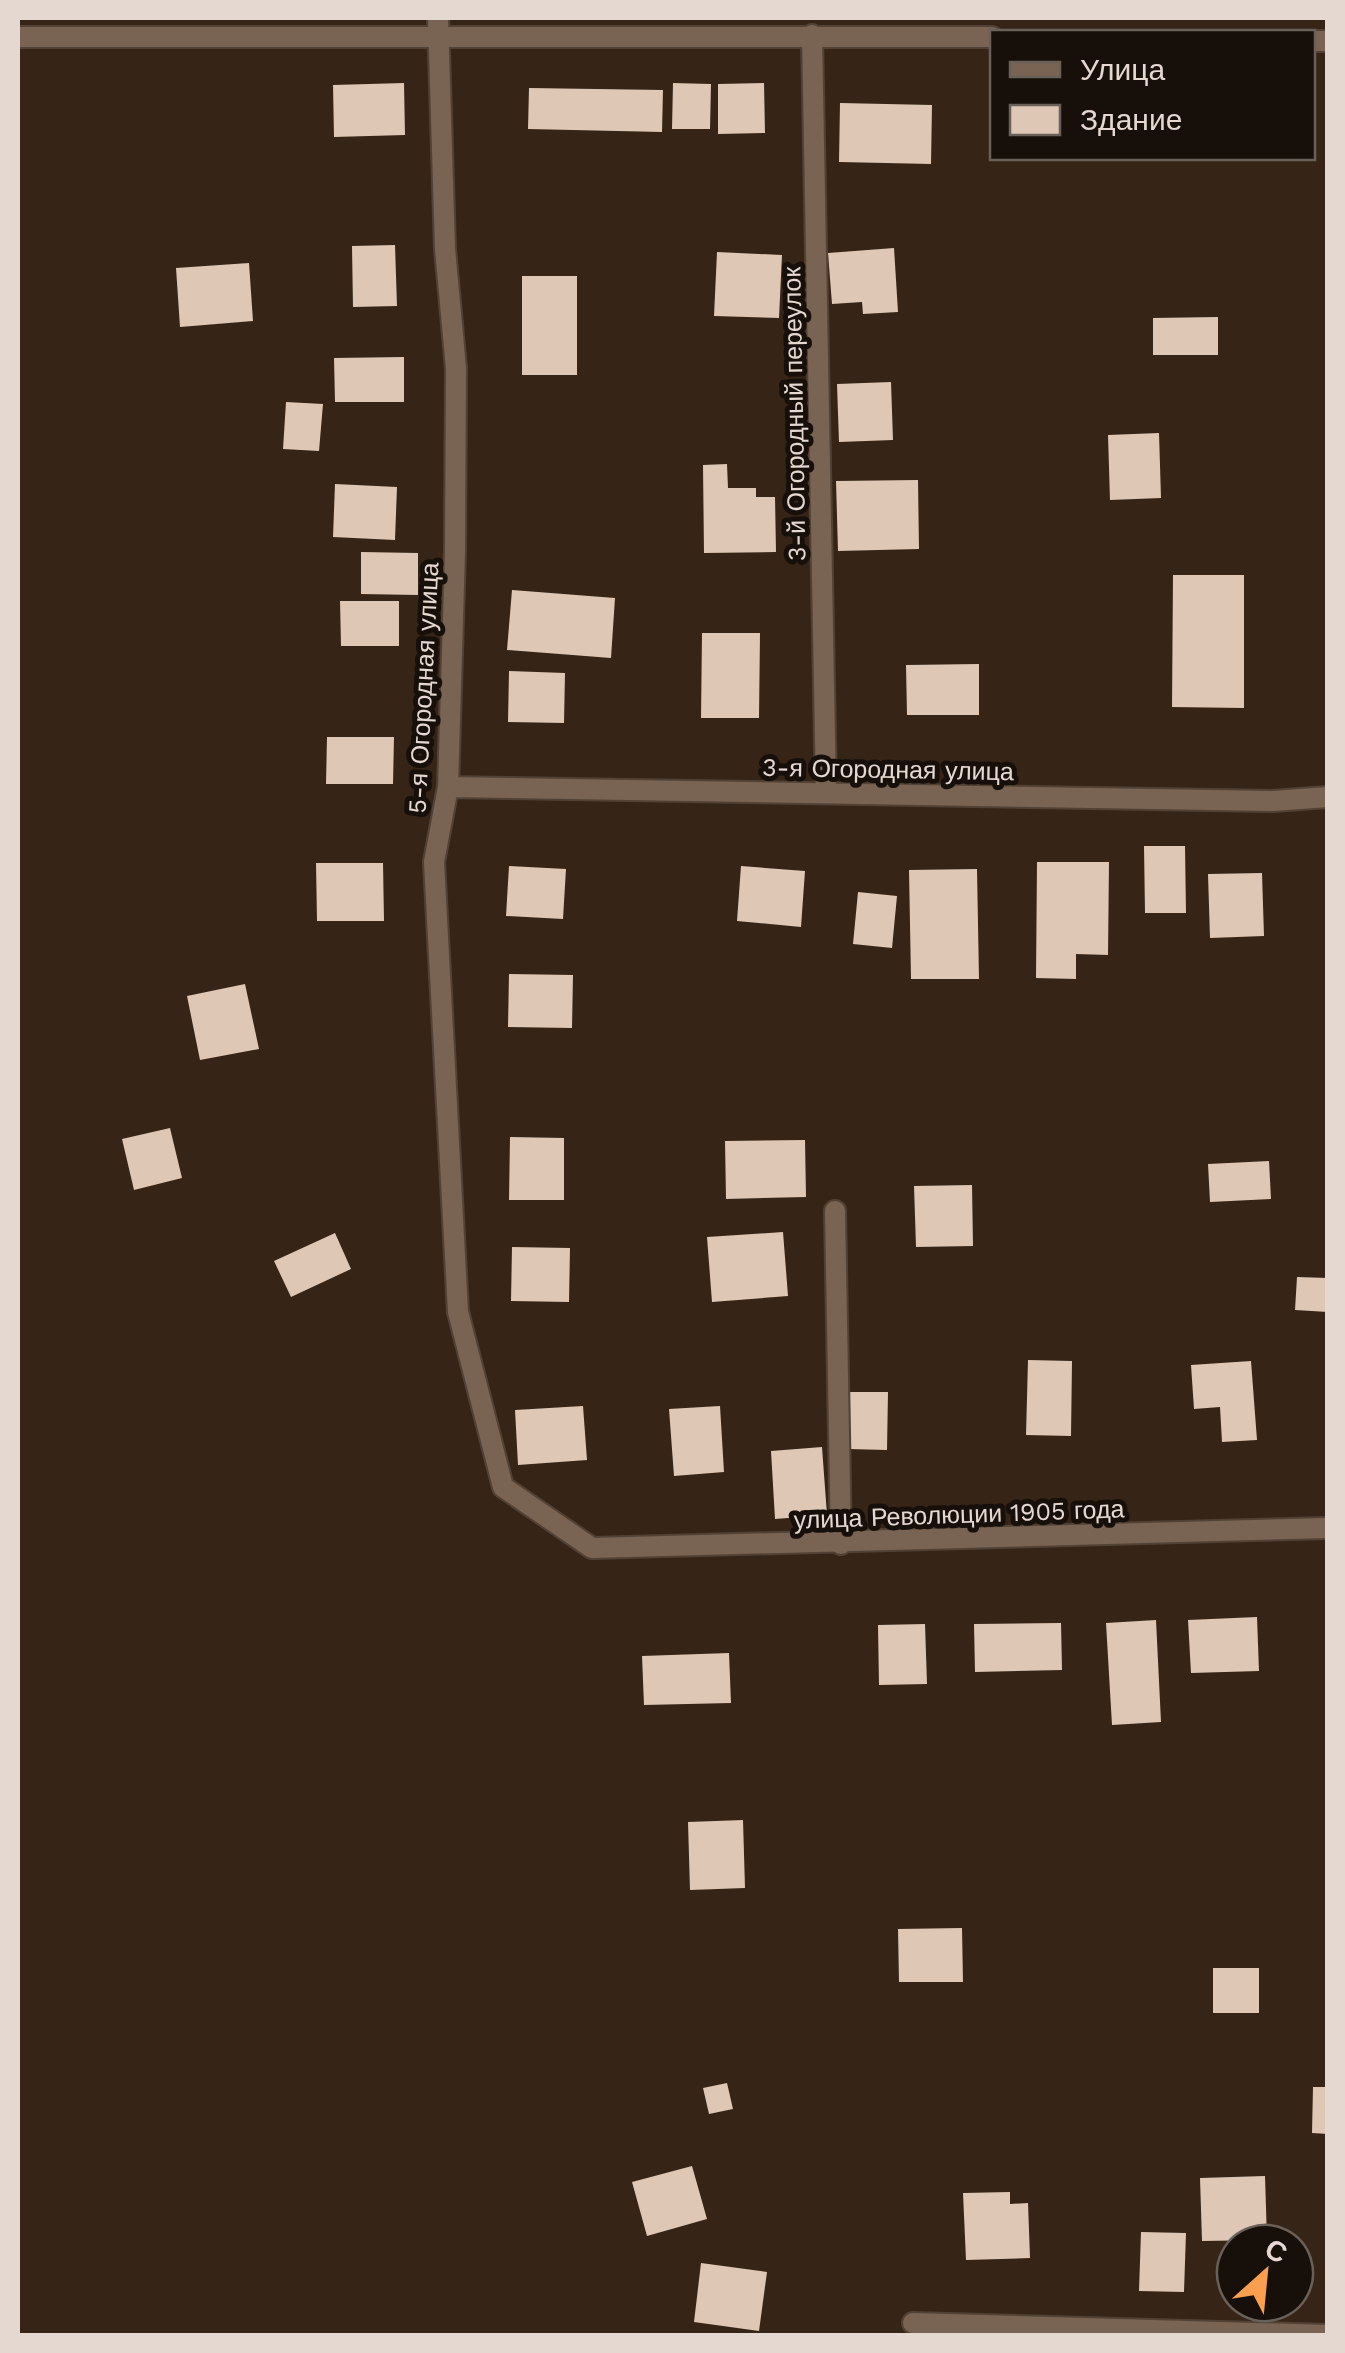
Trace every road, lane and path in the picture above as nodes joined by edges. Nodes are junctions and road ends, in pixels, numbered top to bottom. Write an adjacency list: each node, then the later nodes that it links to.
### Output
1 (438, 27): 2 (street); 4 (street); 5 (street, 5-я Огородная улица)
2 (812, 34): 3 (street); 6 (street, 3-й Огородный переулок)
3 (990, 37)
4 (18, 38)
5 (448, 787): 6 (street, 3-я Огородная улица); 11 (street, 5-я Огородная улица)
6 (826, 792): 7 (street, 3-я Огородная улица)
7 (1328, 797)
8 (836, 1211): 10 (street)
9 (1328, 1528): 10 (street, улица Революции 1905 года)
10 (842, 1544): 11 (street, улица Революции 1905 года)
11 (592, 1548)
12 (914, 2323): 13 (street)
13 (1119, 2332): 14 (street)
14 (1328, 2335)

